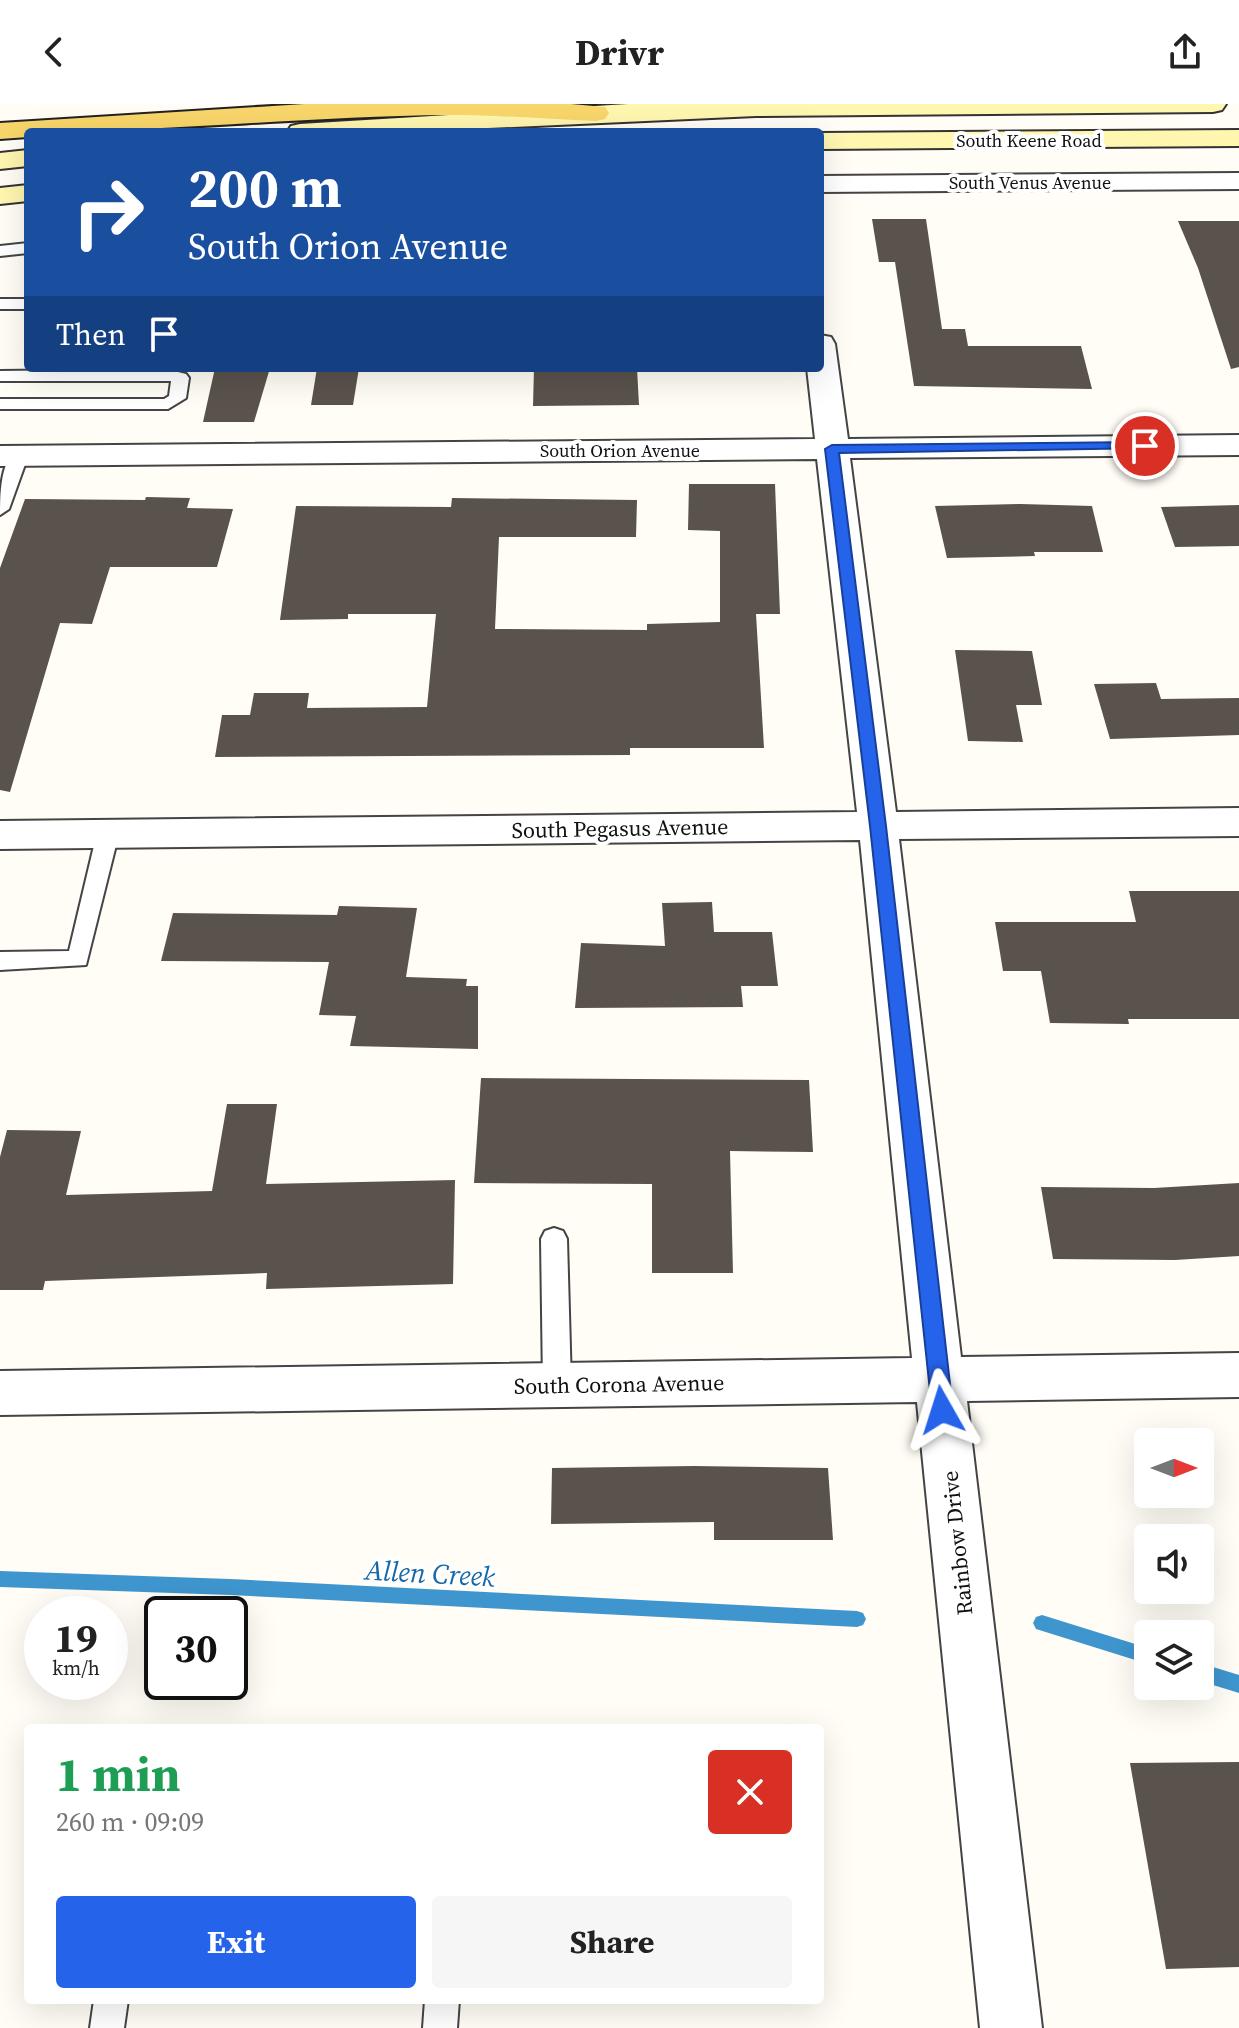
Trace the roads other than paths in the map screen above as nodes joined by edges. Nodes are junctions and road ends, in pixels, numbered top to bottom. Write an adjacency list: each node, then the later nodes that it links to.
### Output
1 (1213, 104): 2 (main road, South Keene Road)
2 (596, 113): 3 (main road); 4 (main road, South Keene Road)
3 (55, 128)
4 (362, 128)
5 (24, 130): 6 (main road)
6 (0, 131)
7 (1239, 138): 8 (main road, South Keene Road)
8 (824, 141)
9 (24, 158): 10 (main road)
10 (0, 161)
11 (1239, 181): 12 (street, South Venus Avenue)
12 (824, 184)
13 (24, 193): 14 (main road)
14 (0, 196)
15 (24, 248): 16 (lane)
16 (0, 251)
17 (0, 304): 18 (lane)
18 (24, 304)
19 (823, 372): 23 (street, Rainbow Drive)
20 (0, 376): 21 (lane)
21 (0, 404)
22 (1239, 445): 23 (street, South Orion Avenue)
23 (832, 449): 24 (street, South Orion Avenue); 27 (street, Rainbow Drive)
24 (10, 456): 25 (lane)
25 (1, 504)
26 (1239, 822): 27 (street, South Pegasus Avenue)
27 (878, 826): 28 (street, South Pegasus Avenue); 33 (street, Rainbow Drive)
28 (108, 833): 29 (street, South Pegasus Avenue); 30 (lane)
29 (0, 835)
30 (0, 961)
31 (554, 1239): 34 (lane)
32 (1239, 1375): 33 (street, South Corona Avenue)
33 (939, 1379): 34 (street, South Corona Avenue); 40 (street, Rainbow Drive)
34 (557, 1385): 35 (street, South Corona Avenue)
35 (0, 1393)
36 (110, 2004): 38 (lane)
37 (442, 2004): 39 (lane)
38 (107, 2028)
39 (440, 2028)
40 (1011, 2028)

